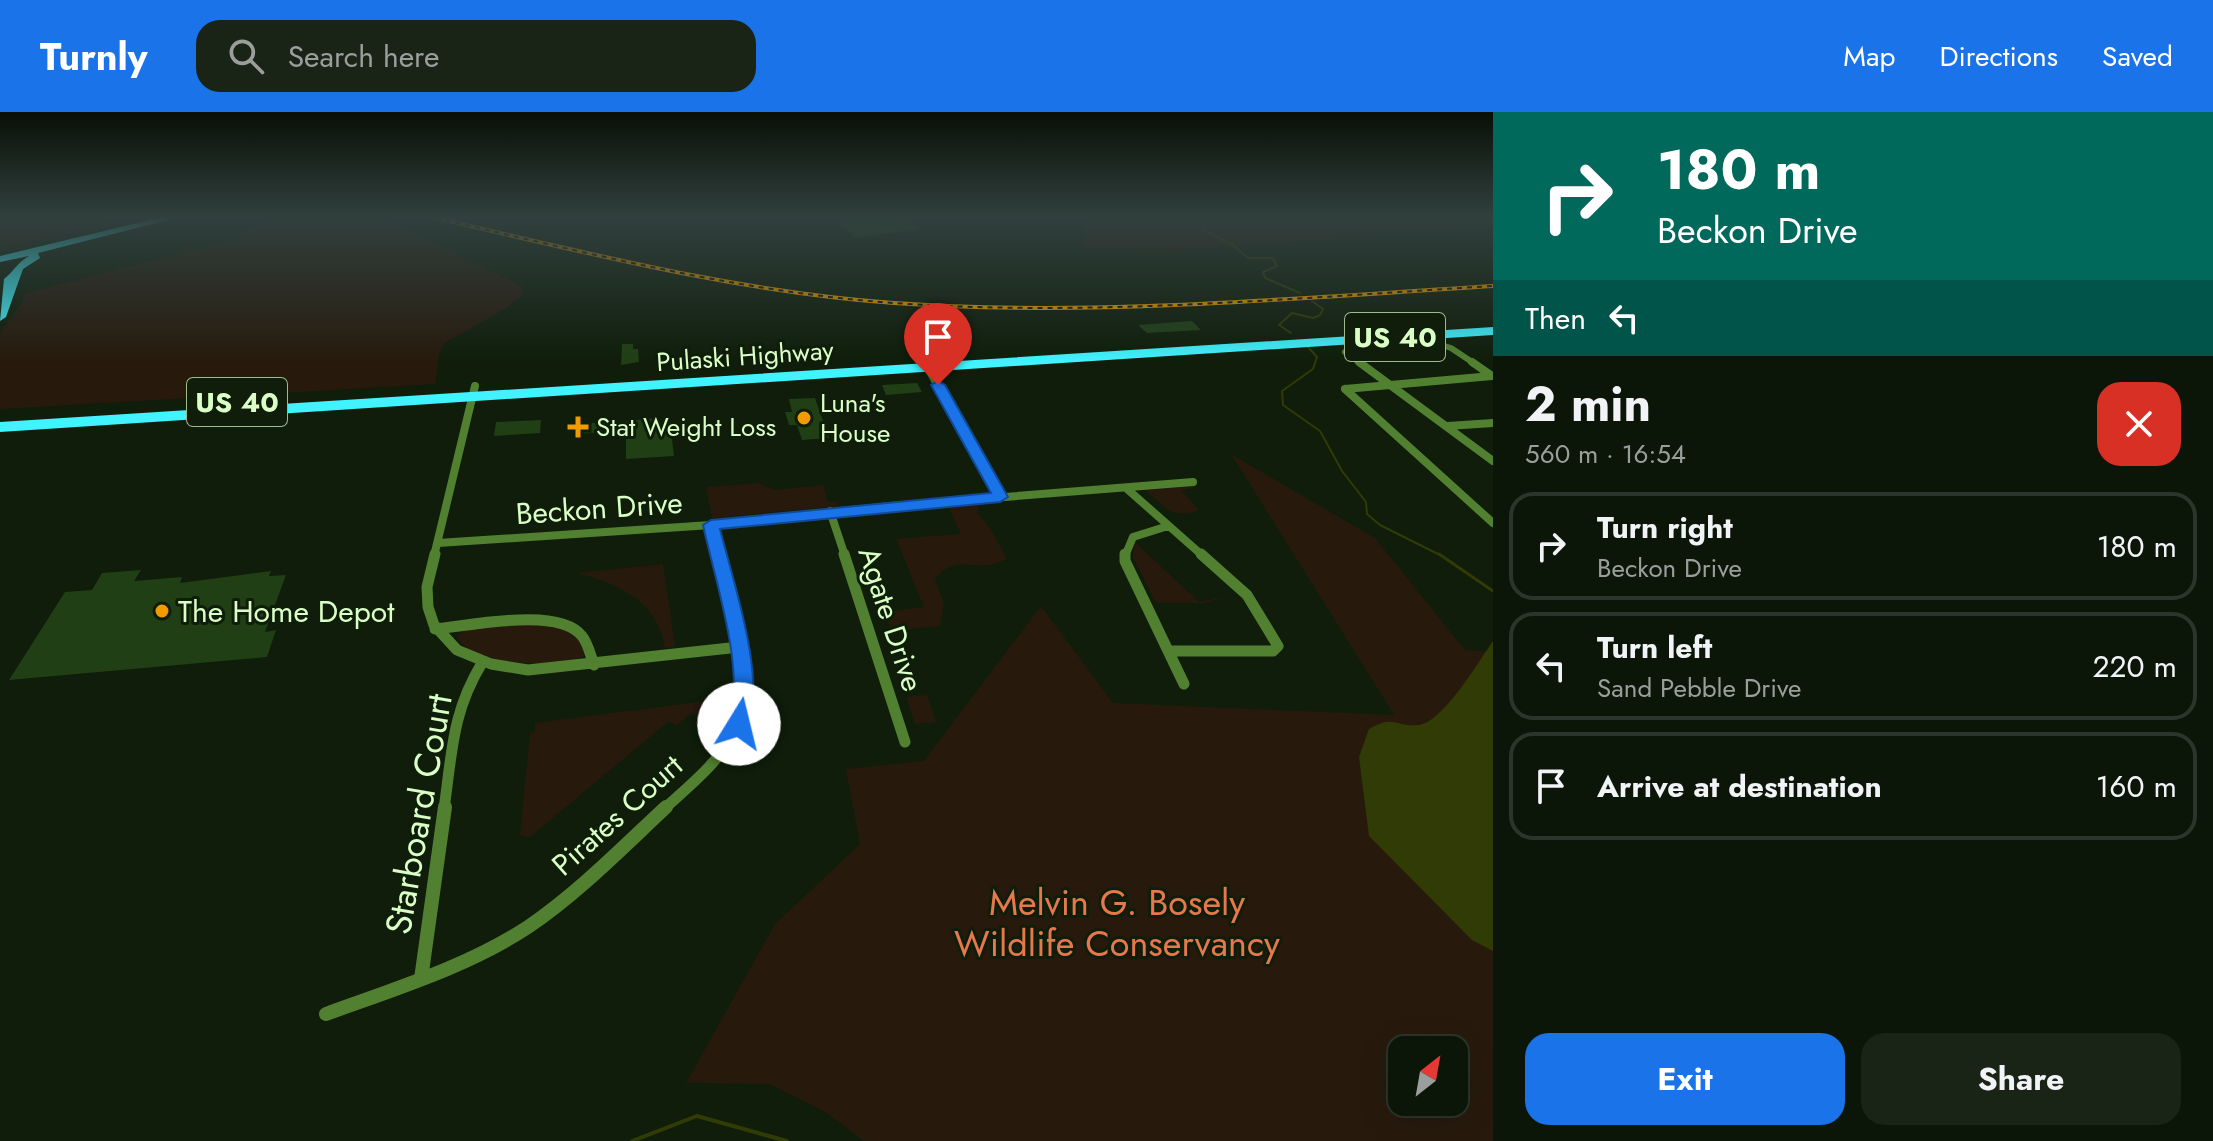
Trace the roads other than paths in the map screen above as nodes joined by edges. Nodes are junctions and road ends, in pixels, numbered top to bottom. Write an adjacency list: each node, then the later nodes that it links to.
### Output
1 (5, 266): 3 (highway)
2 (19, 266): 3 (highway)
3 (11, 292): 4 (highway)
4 (0, 317)
5 (1493, 323): 11 (highway, Pulaski Highway / US 40)
6 (1493, 331): 7 (highway, Pulaski Highway / US 40)
7 (1451, 340): 9 (highway, Pulaski Highway / US 40); 10 (street)
8 (1345, 352): 10 (street)
9 (928, 368): 11 (highway, Pulaski Highway / US 40); 19 (street)
10 (1390, 385): 14 (street); 21 (street)
11 (473, 392): 12 (highway, Pulaski Highway / US 40); 15 (highway, Pulaski Highway / US 40); 24 (street)
12 (0, 416)
13 (1493, 423): 14 (street)
14 (1448, 426): 16 (street)
15 (0, 427)
16 (1493, 461)
17 (1193, 482): 18 (street, Beckon Drive)
18 (1126, 488): 19 (street, Beckon Drive); 23 (street)
19 (1000, 497): 20 (street, Beckon Drive)
20 (830, 511): 22 (street, Beckon Drive); 31 (street, Agate Drive)
21 (1493, 523)
22 (711, 525): 24 (street, Beckon Drive); 26 (street, Pirates Court)
23 (1168, 526): 27 (street); 27 (street)
24 (438, 543): 25 (street)
25 (435, 629): 28 (street); 29 (street)
26 (739, 647): 29 (street); 32 (street, Pirates Court)
27 (1169, 651): 30 (street)
28 (482, 663): 29 (street); 32 (street, Starboard Court)
29 (594, 665)
30 (1184, 684)
31 (905, 742)
32 (421, 979): 33 (street, Pirates Court)
33 (326, 1014)

